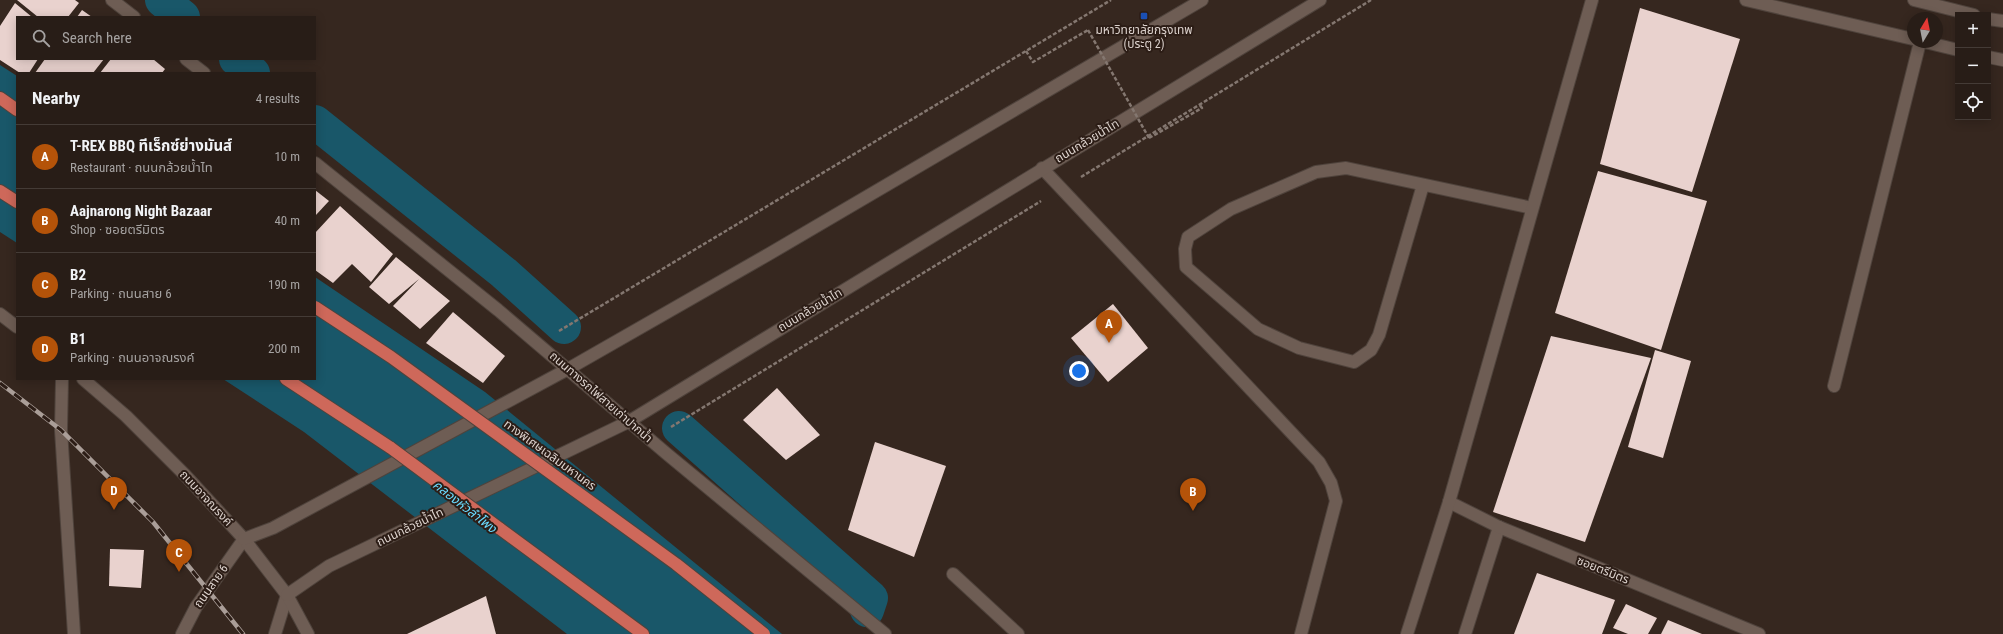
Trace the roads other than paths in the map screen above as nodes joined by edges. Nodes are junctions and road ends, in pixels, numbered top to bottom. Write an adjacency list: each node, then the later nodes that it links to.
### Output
1 (112, 0): 8 (main road)
2 (1202, 0): 30 (main road)
3 (1320, 0): 22 (main road, ถนนกล้วยน้ำไท)
4 (1592, 0): 26 (main road)
5 (1746, 0): 11 (main road)
6 (1914, 0): 7 (main road)
7 (1962, 12)
8 (133, 16)
9 (1991, 19): 10 (main road)
10 (2003, 21)
11 (1907, 38)
12 (1943, 46): 14 (main road)
13 (1918, 48): 34 (main road)
14 (1955, 49)
15 (1991, 58): 17 (main road)
16 (187, 60): 18 (main road)
17 (2003, 60)
18 (203, 72)
19 (0, 98): 20 (highway)
20 (16, 109)
21 (316, 164): 30 (main road, ถนนทางรถไฟสายเก่าปากน้ำ)
22 (1042, 168): 35 (main road, ถนนกล้วยน้ำไท); 49 (main road)
23 (1423, 185): 23 (main road); 26 (main road)
24 (0, 191): 25 (highway)
25 (16, 201)
26 (1532, 208): 36 (main road)
27 (316, 308): 46 (highway, ทางพิเศษเฉลิมมหานคร, bridge)
28 (0, 314): 29 (main road)
29 (16, 326)
30 (568, 369): 35 (main road, ถนนทางรถไฟสายเก่าปากน้ำ); 38 (main road)
31 (62, 380): 41 (main road)
32 (84, 380): 38 (main road, ถนนอาจณรงค์)
33 (288, 380): 45 (highway, bridge)
34 (1834, 386)
35 (628, 422): 40 (main road, ถนนกล้วยน้ำไท); 47 (main road, ถนนทางรถไฟสายเก่าปากน้ำ)
36 (1449, 502): 37 (main road, ซอยตรีมิตร); 50 (main road)
37 (1499, 527): 51 (main road); 52 (main road, ซอยตรีมิตร)
38 (244, 539): 40 (main road, ถนนอาจณรงค์); 42 (main road, ถนนสาย 6)
39 (953, 574): 48 (main road)
40 (287, 595): 43 (main road); 44 (main road, ถนนอาจณรงค์)
41 (74, 634)
42 (182, 634)
43 (274, 634)
44 (308, 634)
45 (643, 634)
46 (764, 634)
47 (885, 634)
48 (1018, 634)
49 (1301, 634)
50 (1407, 634)
51 (1465, 634)
52 (1759, 634)

